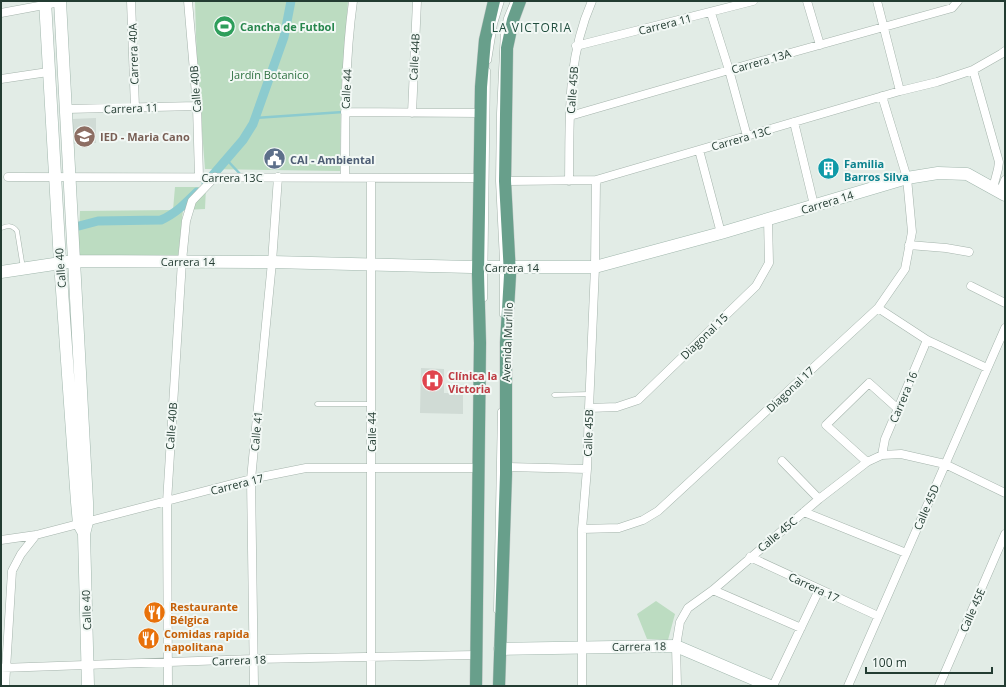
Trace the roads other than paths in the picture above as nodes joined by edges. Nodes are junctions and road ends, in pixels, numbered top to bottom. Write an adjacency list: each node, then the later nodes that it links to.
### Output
1 (131, 1): 29 (street, Carrera 40A)
2 (188, 1): 28 (street, Calle 40B)
3 (353, 1): 31 (street, Calle 44)
4 (417, 1): 32 (street, Calle 44B)
5 (494, 1): 33 (main road)
6 (502, 1): 66 (lane)
7 (513, 1): 67 (lane)
8 (520, 1): 52 (main road, Avenida Murillo)
9 (592, 1): 20 (street, Calle 45B)
10 (753, 1): 17 (street, Carrera 11)
11 (807, 1): 19 (street)
12 (877, 1): 18 (street)
13 (958, 1): 18 (street, Carrera 13A)
14 (60, 2): 15 (street); 30 (street, Calle 40)
15 (45, 3): 16 (street); 24 (street, Calle 40)
16 (1, 12)
17 (711, 12): 20 (street, Carrera 11); 22 (street)
18 (883, 27): 19 (street, Carrera 13A); 26 (street)
19 (820, 45): 22 (street, Carrera 13A)
20 (576, 46): 34 (street, Calle 45B)
21 (1005, 51): 23 (street, Carrera 13C)
22 (729, 70): 34 (street, Carrera 13A); 36 (street)
23 (973, 70): 26 (street, Carrera 13C); 38 (street)
24 (48, 72): 25 (street); 40 (street, Calle 40)
25 (1, 79)
26 (900, 91): 27 (street, Carrera 13C)
27 (882, 96): 35 (street, Carrera 13C); 48 (street)
28 (197, 106): 29 (street, Carrera 11); 42 (street, Calle 40B)
29 (135, 108): 30 (street, Carrera 11)
30 (66, 109): 41 (street, Calle 40)
31 (345, 112): 32 (street); 45 (street, Calle 44)
32 (412, 113): 33 (street)
33 (481, 113): 47 (main road)
34 (570, 116): 53 (street, Calle 45B)
35 (794, 122): 36 (street, Carrera 13C); 55 (street)
36 (747, 136): 37 (street, Carrera 13C)
37 (699, 150): 50 (street, Carrera 13C); 58 (street)
38 (998, 170): 49 (street); 54 (street)
39 (8, 177): 40 (street, Carrera 13C)
40 (55, 177): 41 (street, Carrera 13C); 63 (street, Calle 40)
41 (70, 177): 42 (street, Carrera 13C); 61 (street, Calle 40)
42 (201, 177): 43 (street, Carrera 13C)
43 (214, 177): 44 (street, Carrera 13C); 62 (street, Calle 40B)
44 (278, 177): 45 (street, Carrera 13C); 64 (street, Calle 41)
45 (345, 177): 46 (street, Carrera 13C)
46 (372, 178): 47 (street, Carrera 13C); 65 (street, Calle 44)
47 (480, 178): 66 (main road)
48 (907, 178): 49 (street, Carrera 14); 55 (street, Carrera 14); 59 (street, Diagonal 17)
49 (976, 179): 54 (street, Carrera 14)
50 (596, 180): 53 (street, Carrera 13C); 68 (street, Calle 45B)
51 (1005, 180): 54 (street)
52 (505, 181): 53 (street, Carrera 13C); 67 (main road, Avenida Murillo)
53 (569, 181)
54 (999, 191)
55 (814, 205): 56 (street, Carrera 14)
56 (768, 219): 58 (street, Carrera 14); 87 (street, Diagonal 15)
57 (1, 228): 69 (lane)
58 (721, 233): 68 (street, Carrera 14)
59 (910, 245): 60 (street); 74 (street, Diagonal 17)
60 (970, 252)
61 (74, 261): 62 (street, Carrera 14); 63 (street, Carrera 14); 103 (street, Calle 40)
62 (182, 261): 64 (street, Carrera 14); 101 (street, Calle 40B)
63 (60, 262): 69 (street, Carrera 14); 103 (street, Calle 40)
64 (272, 262): 65 (street, Carrera 14); 98 (street, Calle 41)
65 (371, 264): 66 (street, Carrera 14); 85 (street, Calle 44)
66 (481, 267): 67 (street, Carrera 14); 73 (lane); 96 (main road)
67 (506, 267): 68 (street, Carrera 14); 76 (lane); 94 (main road, Avenida Murillo)
68 (595, 267): 82 (street, Calle 45B)
69 (23, 268): 70 (street, Carrera 14)
70 (1, 271)
71 (971, 286): 72 (street)
72 (1005, 303)
73 (485, 305)
74 (878, 308): 79 (street); 104 (street, Diagonal 17)
75 (485, 321): 89 (lane)
76 (502, 321)
77 (502, 328): 80 (lane)
78 (1005, 328): 81 (street, Calle 45D)
79 (927, 340): 81 (street); 88 (street, Carrera 16)
80 (501, 367)
81 (987, 368): 93 (street, Calle 45D)
82 (590, 394): 83 (lane); 87 (street, Calle 45B)
83 (554, 395)
84 (317, 404): 85 (lane)
85 (371, 404): 95 (street, Calle 44)
86 (500, 406): 113 (lane)
87 (589, 408): 97 (street, Calle 45B)
88 (898, 409): 90 (street, Carrera 16); 92 (street)
89 (484, 421)
90 (882, 455): 92 (street, Calle 45C); 93 (street, Calle 45C)
91 (782, 461): 100 (street)
92 (867, 462): 100 (street, Calle 45C)
93 (945, 464): 99 (street); 108 (street, Calle 45D)
94 (506, 467): 97 (street); 117 (main road, Avenida Murillo)
95 (371, 468): 96 (street, Carrera 17); 98 (street, Carrera 17); 119 (street, Calle 44)
96 (478, 468): 118 (main road)
97 (587, 469): 104 (street, Calle 45B)
98 (251, 479): 101 (street, Carrera 17); 120 (street, Calle 41)
99 (1005, 493)
100 (819, 499): 102 (street, Calle 45C)
101 (167, 502): 103 (street, Carrera 17); 121 (street, Calle 40B)
102 (804, 512): 108 (street); 109 (street, Calle 45C)
103 (84, 526): 106 (street, Carrera 17); 122 (street, Calle 40)
104 (582, 529): 116 (street, Calle 45B)
105 (1005, 534): 136 (street, Calle 45E)
106 (36, 535): 107 (street, Carrera 17); 123 (street)
107 (1, 540)
108 (906, 553): 112 (street, Calle 45D)
109 (750, 557): 110 (street, Calle 45C); 111 (street, Carrera 17)
110 (713, 590): 114 (street); 115 (street, Calle 45C)
111 (819, 590): 112 (street, Carrera 17); 114 (street)
112 (878, 616): 135 (street, Calle 45D)
113 (495, 617)
114 (801, 628): 134 (street)
115 (676, 646): 116 (street, Carrera 18); 133 (street, Calle 45C); 134 (street, Carrera 18)
116 (583, 647): 117 (street, Carrera 18); 132 (street, Calle 45B)
117 (500, 649): 131 (main road, Avenida Murillo)
118 (476, 656): 119 (street, Carrera 18); 124 (main road)
119 (371, 657): 120 (street, Carrera 18); 129 (street, Calle 44)
120 (254, 659): 121 (street, Carrera 18); 128 (street, Calle 41)
121 (168, 662): 122 (street, Carrera 18); 127 (street, Calle 40B)
122 (88, 665): 123 (street, Carrera 18); 126 (street, Calle 40)
123 (4, 668): 125 (street)
124 (478, 682): 130 (lane)
125 (5, 686)
126 (88, 686)
127 (168, 686)
128 (254, 686)
129 (371, 686)
130 (481, 686)
131 (499, 686)
132 (582, 686)
133 (677, 686)
134 (772, 686)
135 (848, 686)
136 (939, 686)

